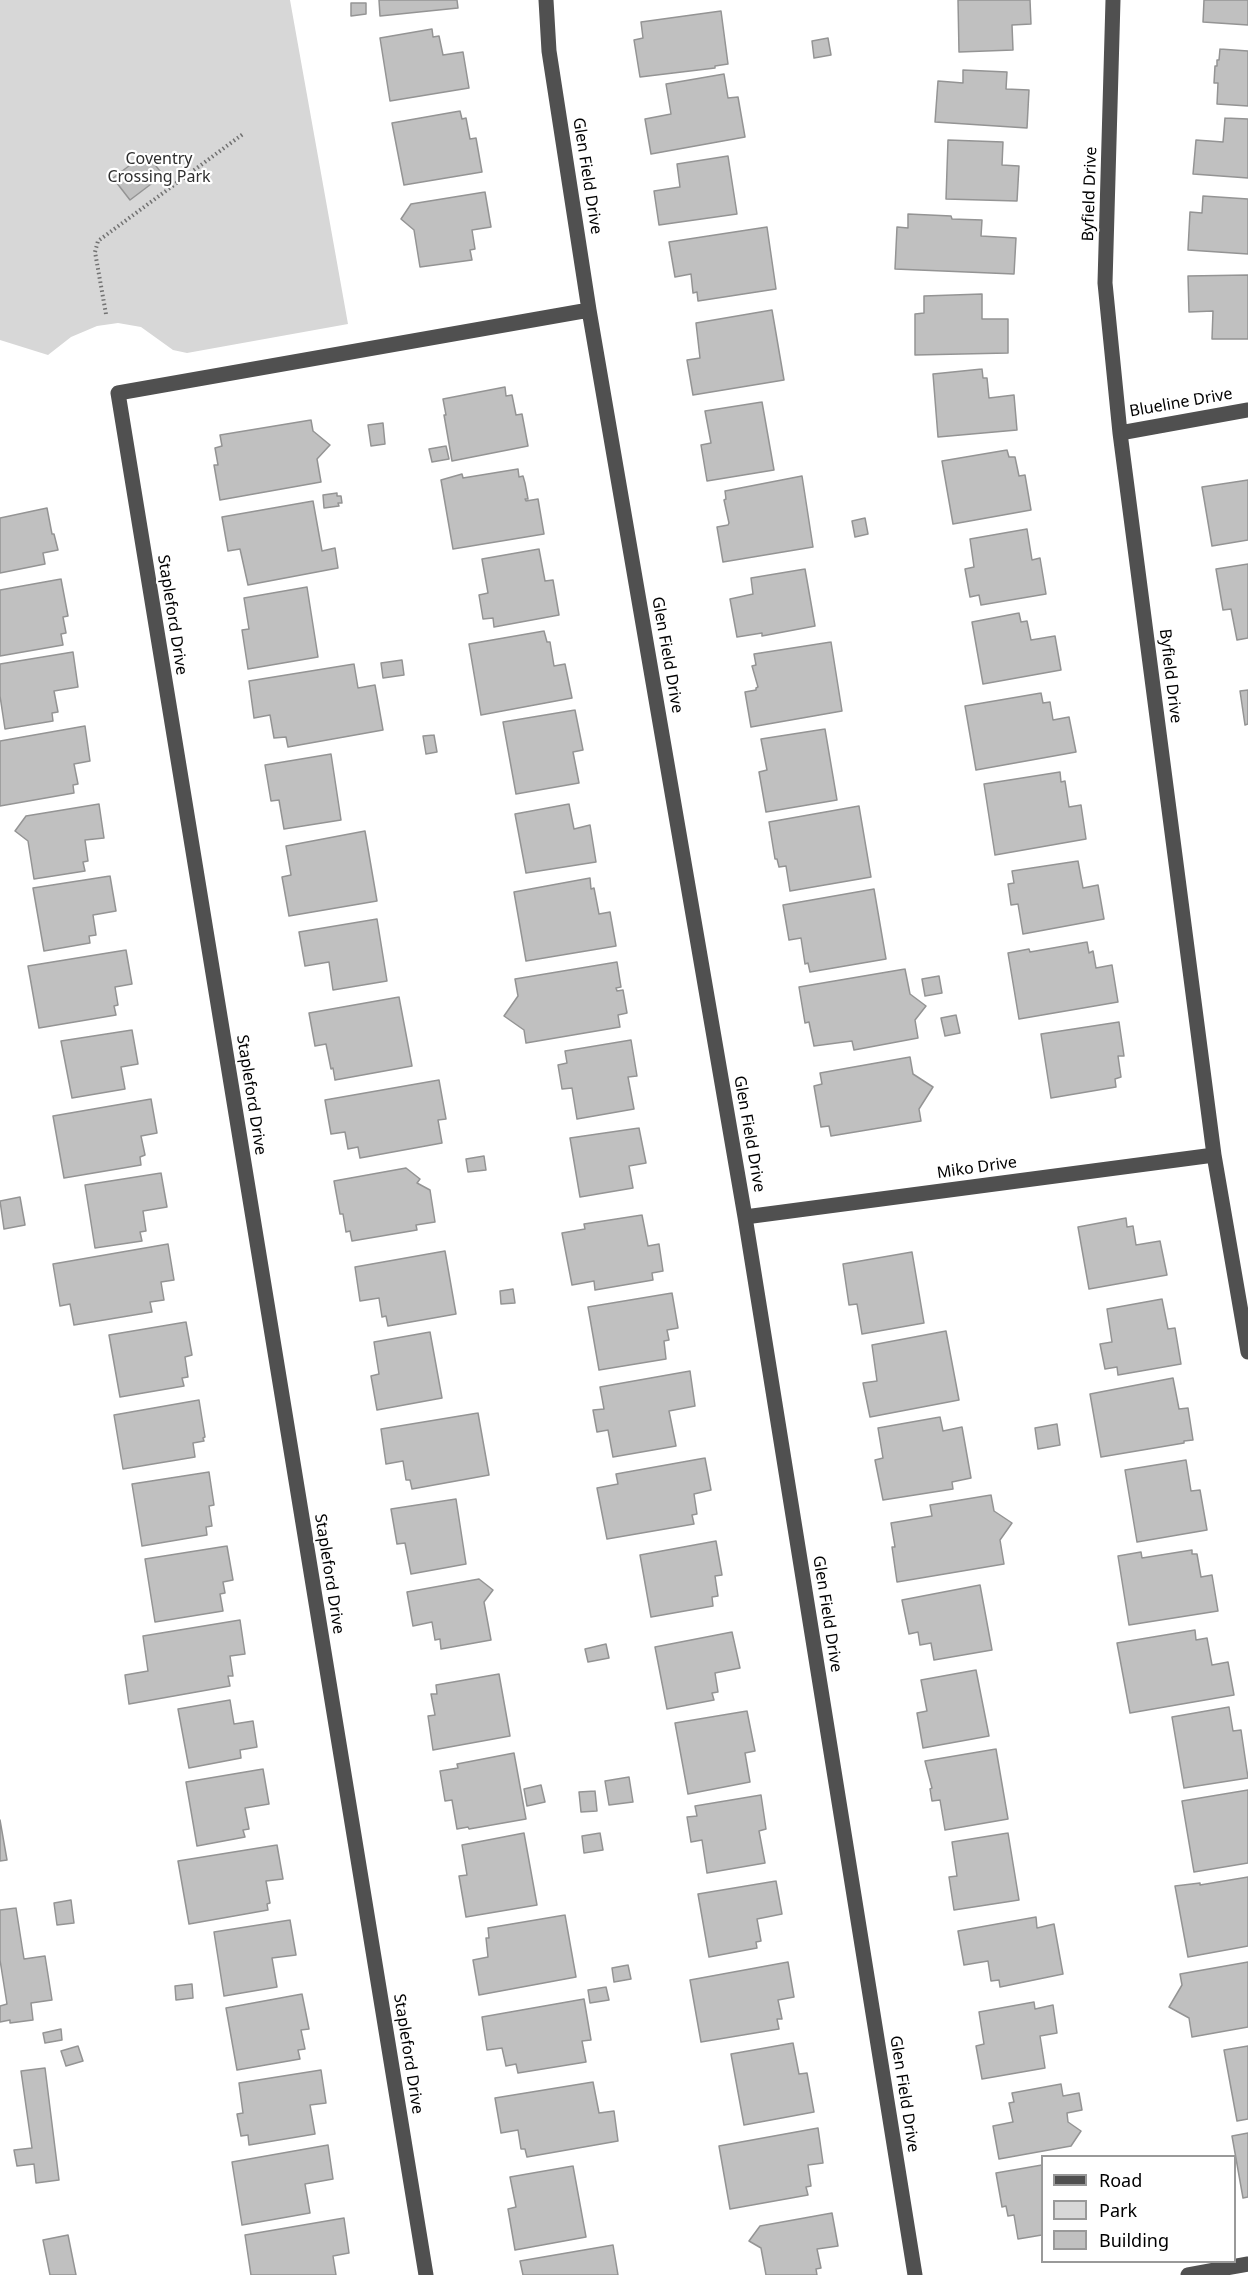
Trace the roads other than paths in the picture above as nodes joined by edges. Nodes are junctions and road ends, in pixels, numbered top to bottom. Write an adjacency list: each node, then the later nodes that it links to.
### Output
1 (546, 0): 3 (street, Glen Field Drive)
2 (1113, 0): 5 (street, Byfield Drive)
3 (589, 310): 7 (street, Glen Field Drive); 10 (street, Stapleford Drive)
4 (1248, 410): 5 (street, Blueline Drive)
5 (1120, 432): 6 (street, Byfield Drive)
6 (1214, 1155): 7 (street, Miko Drive); 8 (street, Byfield Drive)
7 (745, 1217): 11 (street, Glen Field Drive)
8 (1248, 1352)
9 (1248, 2264): 12 (street)
10 (426, 2275)
11 (915, 2275)
12 (1188, 2275)

